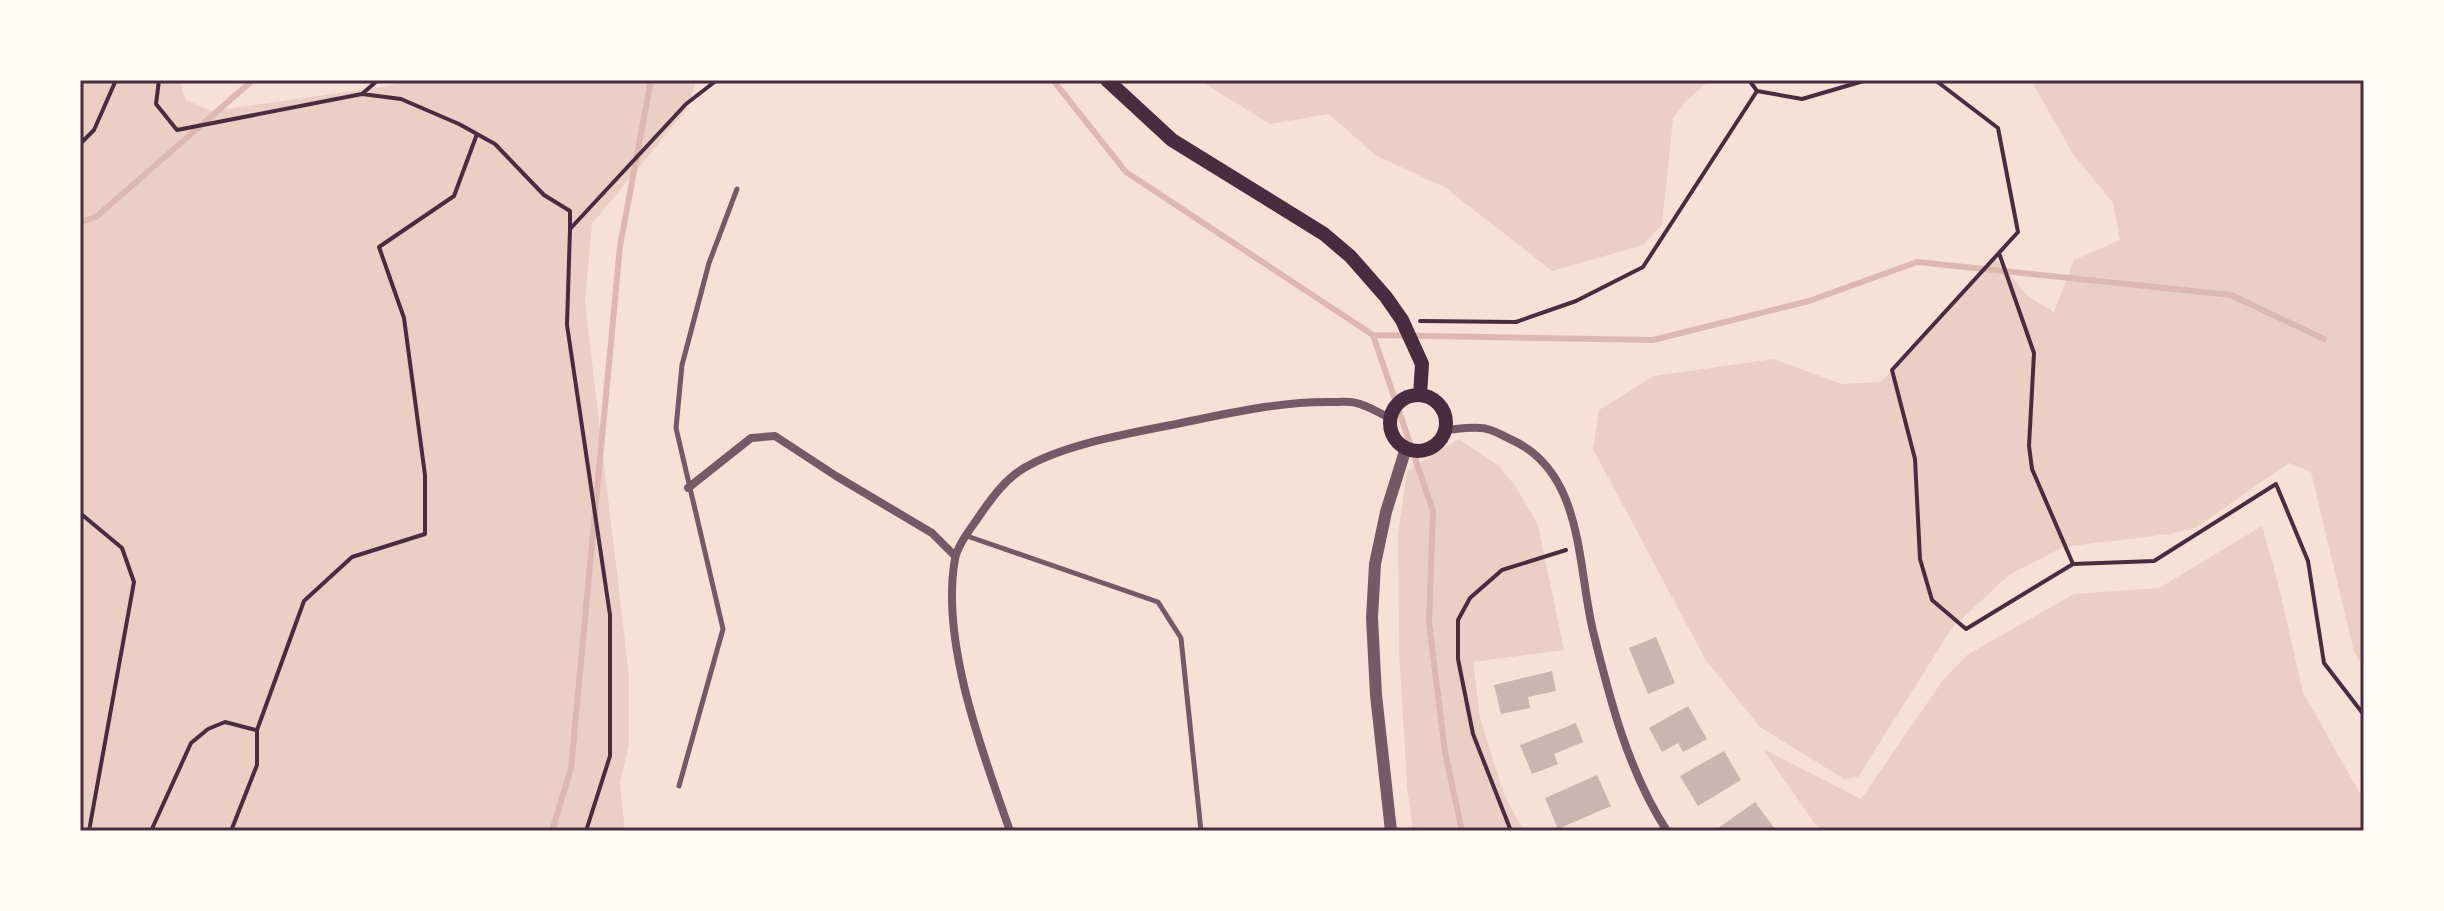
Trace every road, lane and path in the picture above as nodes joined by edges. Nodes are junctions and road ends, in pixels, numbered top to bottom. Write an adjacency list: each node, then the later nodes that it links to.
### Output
1 (116, 80): 12 (path)
2 (159, 80): 10 (path)
3 (378, 80): 10 (path)
4 (717, 80): 14 (path)
5 (1107, 80): 16 (main road)
6 (1749, 80): 9 (path)
7 (1867, 80): 9 (path)
8 (1935, 80): 15 (path)
9 (1757, 91): 16 (path)
10 (362, 94): 11 (path)
11 (477, 134): 14 (path); 28 (path)
12 (80, 144)
13 (737, 189): 21 (lane)
14 (570, 229): 33 (path)
15 (1999, 253): 26 (path); 26 (path)
16 (1402, 320): 17 (main road)
17 (1420, 395): 18 (main road); 19 (main road)
18 (1390, 418): 20 (main road); 23 (street)
19 (1445, 430): 20 (main road); 24 (street)
20 (1406, 448): 36 (street)
21 (688, 488): 25 (street); 29 (lane)
22 (80, 513): 30 (path)
23 (967, 536): 25 (street); 35 (lane)
24 (1580, 545): 37 (path); 38 (street)
25 (955, 556): 34 (street)
26 (2073, 564): 27 (path)
27 (2364, 715)
28 (257, 730): 31 (path); 32 (path)
29 (679, 786)
30 (89, 831)
31 (151, 831)
32 (231, 831)
33 (586, 831)
34 (1010, 831)
35 (1201, 831)
36 (1391, 831)
37 (1511, 831)
38 (1667, 831)

